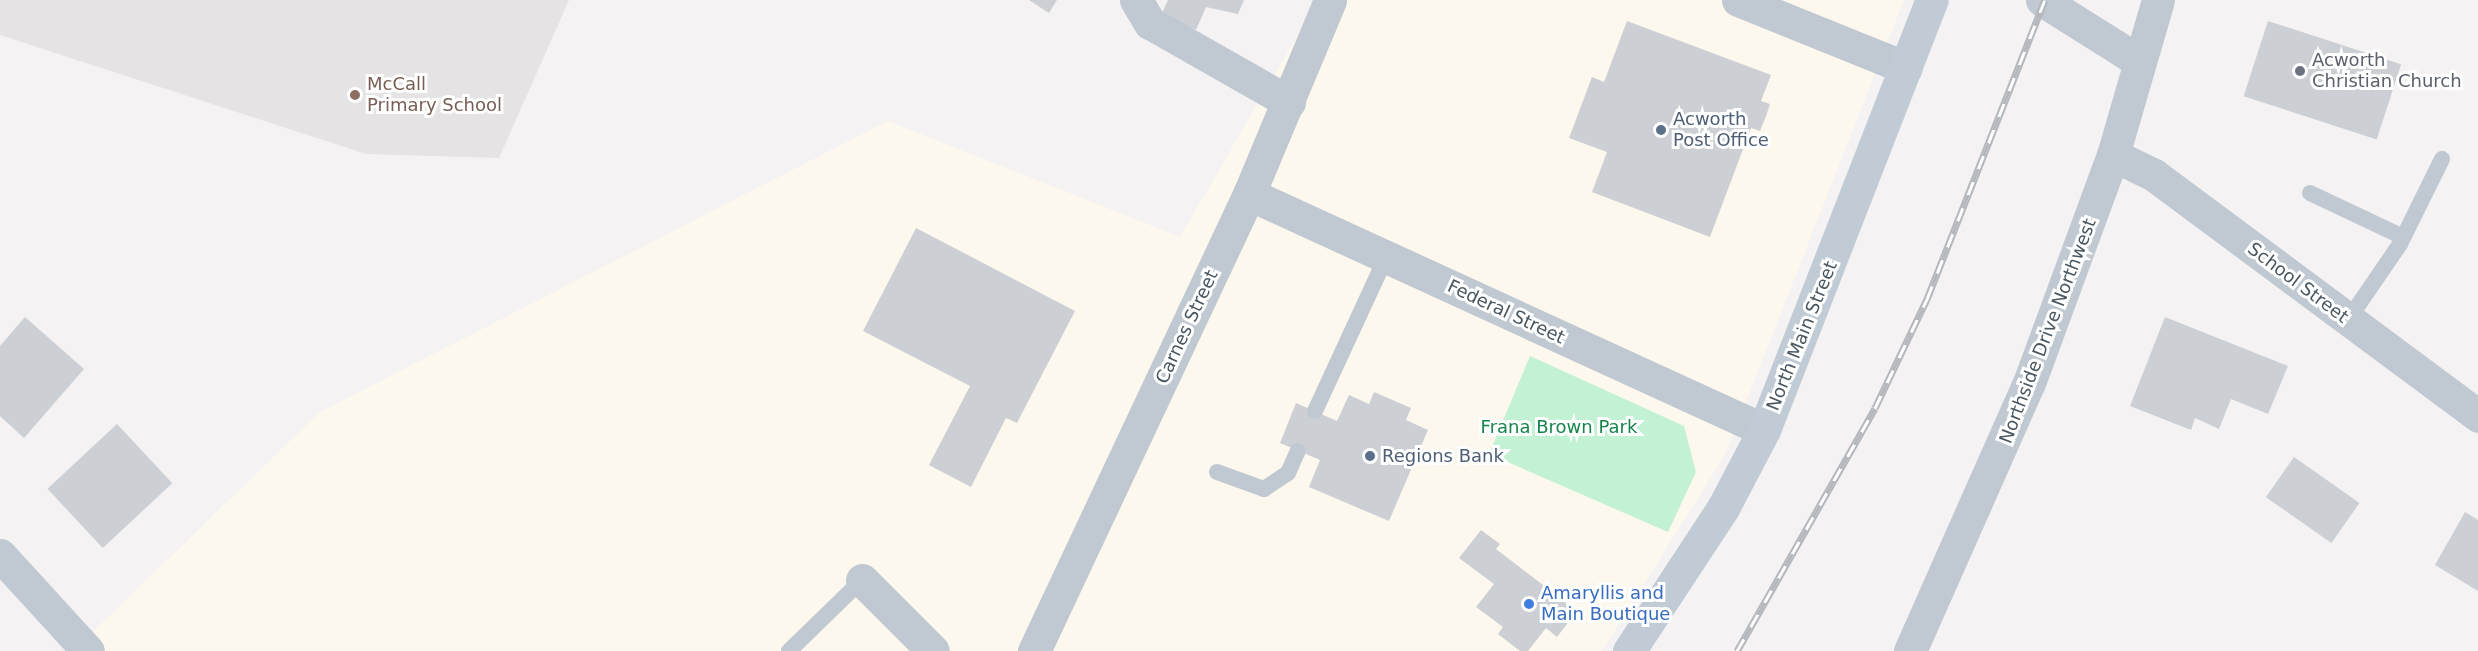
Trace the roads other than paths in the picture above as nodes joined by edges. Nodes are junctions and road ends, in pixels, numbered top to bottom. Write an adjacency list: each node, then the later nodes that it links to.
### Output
1 (1136, 0): 9 (street)
2 (1330, 0): 9 (street, Carnes Street)
3 (1738, 0): 8 (street)
4 (1932, 0): 8 (main road, North Main Street)
5 (2042, 0): 7 (street)
6 (2158, 0): 7 (street, Northside Drive Northwest)
7 (2139, 61): 10 (street, Northside Drive Northwest)
8 (1906, 68): 19 (main road, North Main Street)
9 (1289, 102): 13 (street, Carnes Street)
10 (2114, 155): 16 (street, School Street); 29 (street, Northside Drive Northwest)
11 (2442, 159): 14 (lane)
12 (2310, 193): 14 (lane)
13 (1249, 194): 15 (street, Federal Street); 27 (street, Carnes Street)
14 (2403, 237): 16 (lane)
15 (1386, 257): 17 (lane); 19 (street, Federal Street)
16 (2348, 320): 18 (street, School Street)
17 (1316, 411)
18 (2478, 417)
19 (1764, 430): 28 (main road, North Main Street)
20 (1298, 451): 21 (lane)
21 (1217, 472)
22 (0, 555): 24 (street)
23 (862, 580): 25 (lane); 26 (street)
24 (88, 651)
25 (789, 651)
26 (933, 651)
27 (1034, 651)
28 (1629, 651)
29 (1910, 651)

